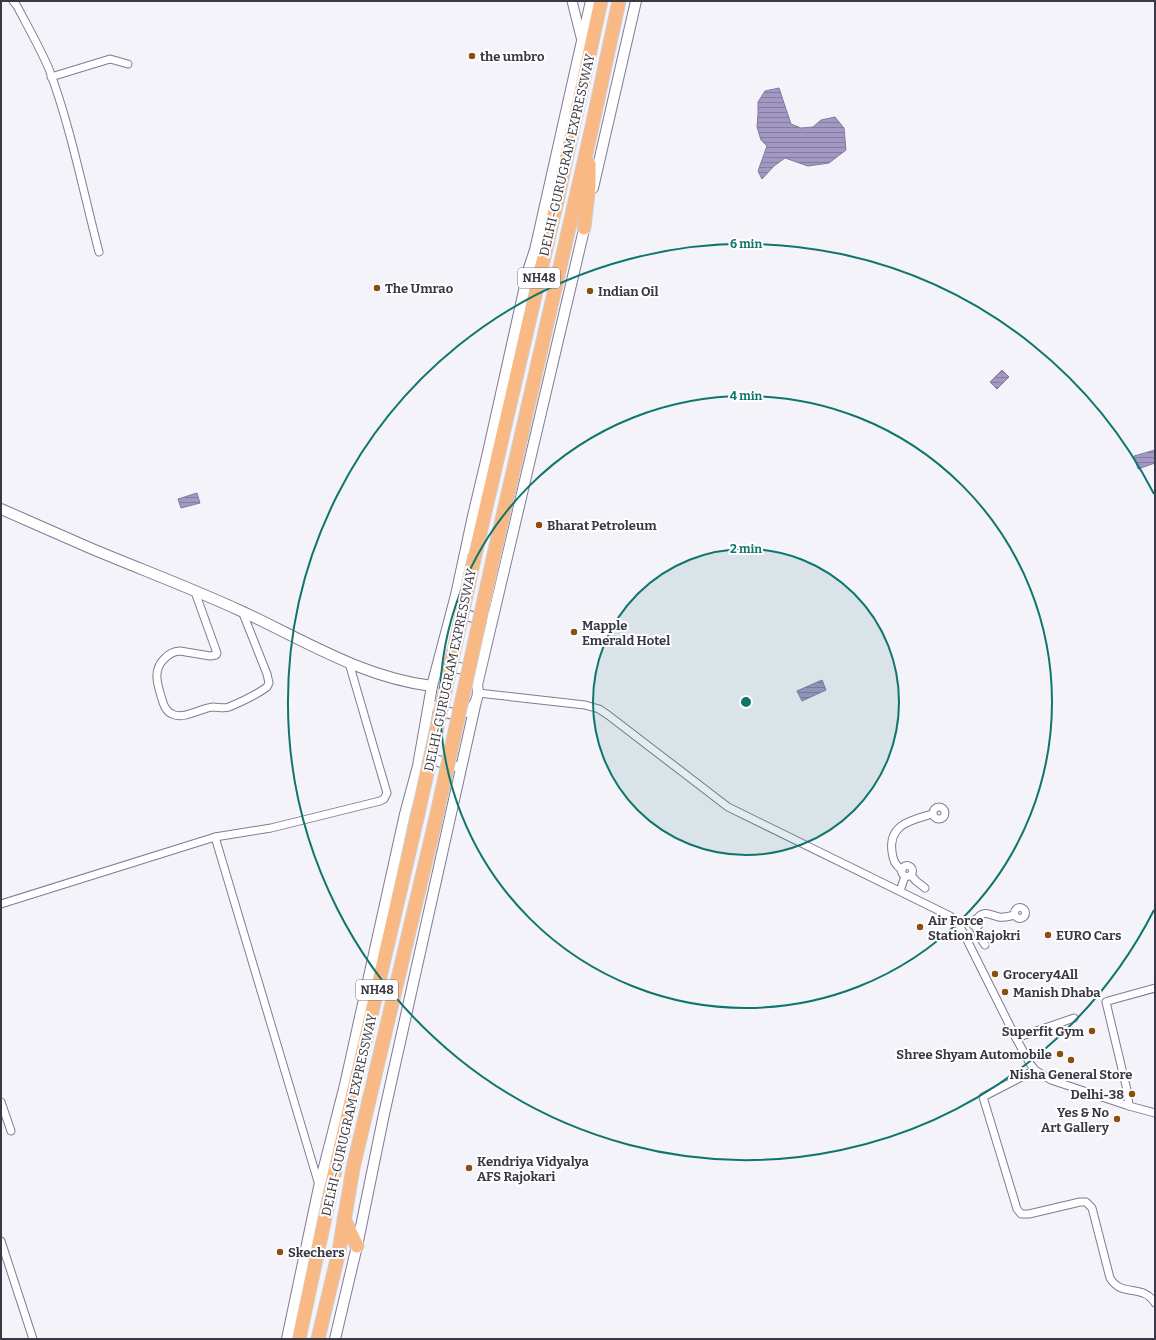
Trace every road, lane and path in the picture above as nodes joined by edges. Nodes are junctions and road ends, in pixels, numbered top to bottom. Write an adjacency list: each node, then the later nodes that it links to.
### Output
1 (12, 1): 8 (street)
2 (572, 1): 6 (street)
3 (619, 1): 9 (highway, DELHI-GURUGRAM EXPRESSWAY / NH48)
4 (636, 1): 10 (main road)
5 (594, 2): 6 (main road); 47 (highway, DELHI-GURUGRAM EXPRESSWAY / NH48, bridge)
6 (582, 41): 14 (main road)
7 (128, 64): 8 (street)
8 (51, 77): 11 (street)
9 (590, 136): 10 (highway); 41 (highway, DELHI-GURUGRAM EXPRESSWAY / NH48, bridge)
10 (584, 228): 15 (main road)
11 (99, 252)
12 (1, 509): 13 (main road)
13 (195, 592): 16 (main road); 16 (street)
14 (456, 595): 15 (main road); 18 (main road)
15 (496, 607): 19 (main road)
16 (242, 611): 17 (main road)
17 (349, 663): 18 (main road); 23 (street)
18 (432, 686): 19 (main road); 19 (main road); 20 (main road)
19 (477, 693): 21 (main road); 26 (street)
20 (418, 766): 21 (main road); 40 (main road)
21 (460, 771): 43 (main road)
22 (932, 814): 24 (street)
23 (215, 837): 27 (street); 40 (street)
24 (906, 874): 25 (street); 26 (street)
25 (925, 888)
26 (900, 890): 29 (street)
27 (1, 904)
28 (1015, 915): 30 (street)
29 (957, 923): 30 (street); 34 (street)
30 (975, 923): 31 (street)
31 (985, 945)
32 (1155, 988): 37 (street)
33 (1074, 1018): 34 (street)
34 (1016, 1038): 35 (street)
35 (1036, 1070): 37 (street); 44 (street)
36 (1, 1102): 39 (street)
37 (1129, 1106): 38 (street)
38 (1155, 1112)
39 (11, 1130)
40 (319, 1187): 46 (main road)
41 (344, 1219): 43 (highway); 48 (highway, DELHI-GURUGRAM EXPRESSWAY / NH48)
42 (1, 1241): 45 (street)
43 (357, 1246): 49 (main road)
44 (1155, 1303)
45 (33, 1339)
46 (286, 1339)
47 (299, 1339)
48 (318, 1339)
49 (335, 1339)

